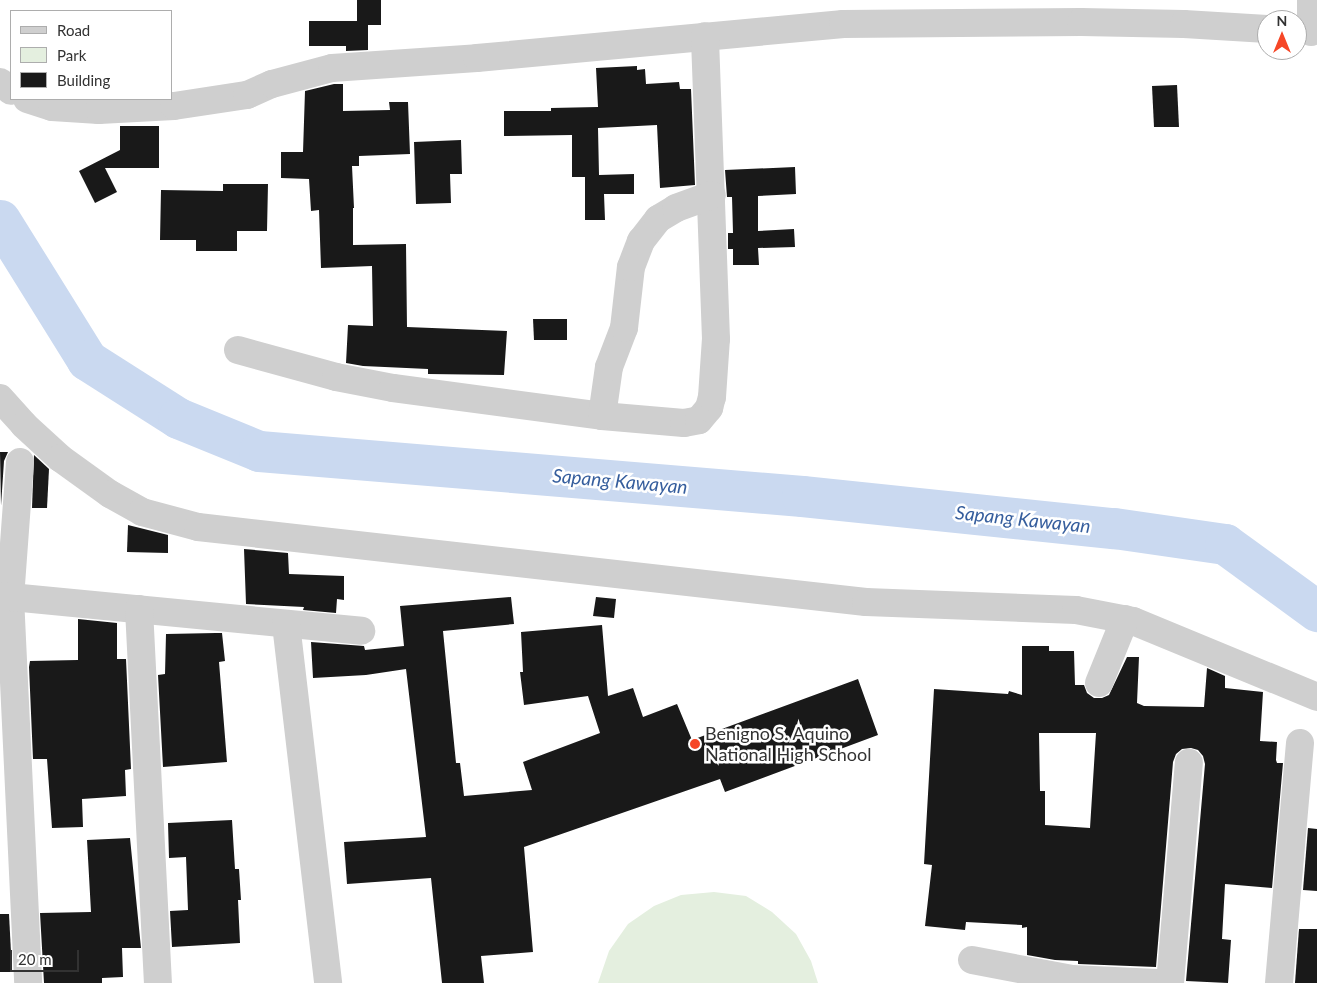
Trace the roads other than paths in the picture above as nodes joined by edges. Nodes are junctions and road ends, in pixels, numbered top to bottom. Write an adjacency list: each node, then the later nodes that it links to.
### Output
1 (1311, 0): 3 (street)
2 (1257, 29): 4 (street)
3 (1308, 32)
4 (705, 36): 7 (street); 8 (street)
5 (0, 82): 6 (street)
6 (10, 90)
7 (30, 100)
8 (712, 195): 11 (street); 11 (street)
9 (238, 350): 11 (street)
10 (0, 398): 15 (street)
11 (602, 416)
12 (20, 462): 13 (street)
13 (5, 596): 14 (street); 23 (street)
14 (139, 609): 16 (street); 24 (street)
15 (1125, 619): 18 (street); 19 (street)
16 (286, 624): 17 (street); 25 (street)
17 (362, 631)
18 (1099, 683)
19 (1317, 697)
20 (1300, 743): 28 (street)
21 (1189, 763): 27 (street)
22 (972, 960): 26 (street)
23 (28, 983)
24 (158, 983)
25 (328, 983)
26 (1157, 983)
27 (1170, 983)
28 (1279, 983)

